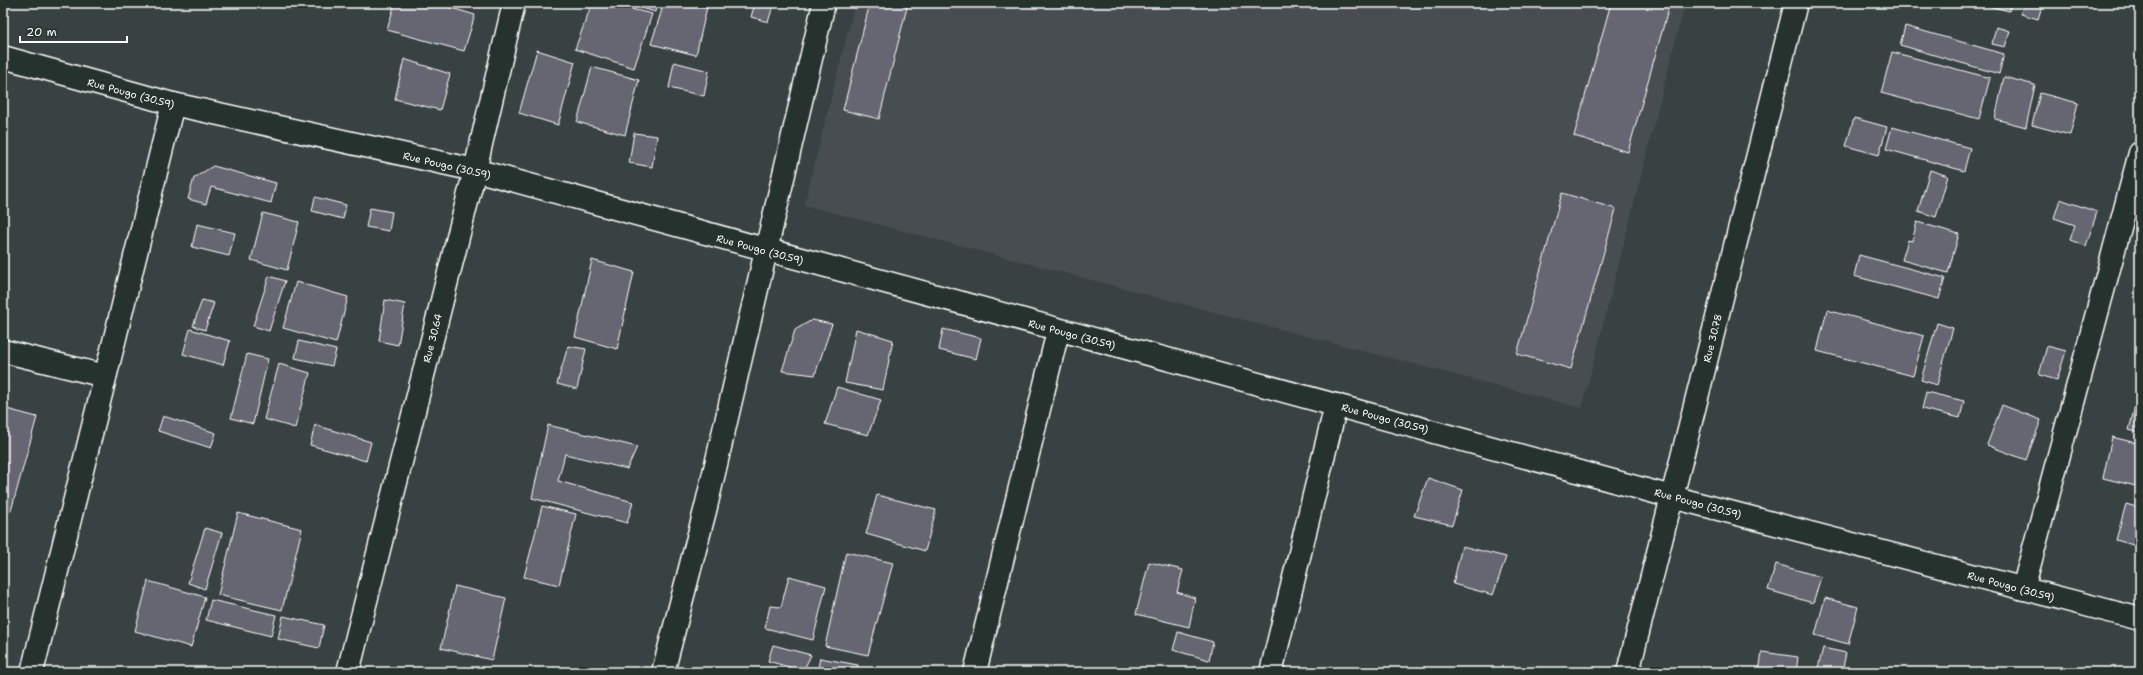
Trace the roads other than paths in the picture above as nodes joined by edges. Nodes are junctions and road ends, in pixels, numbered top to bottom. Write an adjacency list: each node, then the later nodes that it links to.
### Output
1 (514, 3): 7 (street, Rue 30.64)
2 (824, 3): 8 (street)
3 (1796, 3): 13 (street, Rue 30.78)
4 (3, 57): 5 (street, Rue Pougo (30.59))
5 (173, 104): 7 (street, Rue Pougo (30.59)); 11 (street)
6 (2140, 152): 14 (street)
7 (475, 170): 8 (street, Rue Pougo (30.59)); 17 (street, Rue 30.64)
8 (766, 250): 9 (street, Rue Pougo (30.59)); 18 (street)
9 (1058, 331): 12 (street, Rue Pougo (30.59)); 19 (street)
10 (3, 351): 11 (street)
11 (105, 376): 16 (street)
12 (1336, 405): 13 (street, Rue Pougo (30.59)); 20 (street)
13 (1672, 497): 14 (street, Rue Pougo (30.59)); 21 (street, Rue 30.78)
14 (2024, 589): 15 (street, Rue Pougo (30.59))
15 (2140, 619)
16 (32, 672)
17 (348, 672)
18 (663, 672)
19 (975, 672)
20 (1271, 672)
21 (1628, 672)

